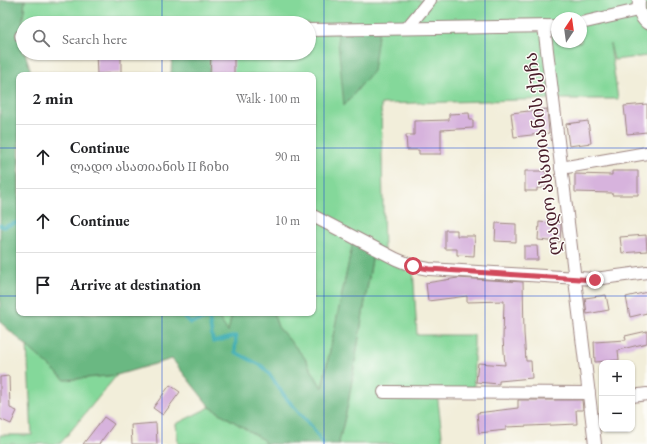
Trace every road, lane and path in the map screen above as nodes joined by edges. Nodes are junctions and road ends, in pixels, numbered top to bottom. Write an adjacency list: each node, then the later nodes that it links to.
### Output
1 (430, 0): 7 (street)
2 (638, 5): 3 (street); 4 (street)
3 (587, 21)
4 (647, 23)
5 (544, 26): 6 (street); 7 (street); 10 (street, ლადო ასათიანის ქუჩა)
6 (551, 26)
7 (407, 28): 8 (street)
8 (316, 30)
9 (647, 153): 10 (street)
10 (562, 168): 13 (street, ლადო ასათიანის ქუჩა)
11 (316, 218): 13 (street)
12 (647, 272): 13 (street)
13 (575, 278): 17 (street, ლადო ასათიანის ქუჩა)
14 (384, 392): 17 (street)
15 (647, 394): 16 (street)
16 (635, 396)
17 (594, 399): 18 (street, ლადო ასათიანის ქუჩა)
18 (595, 444)

